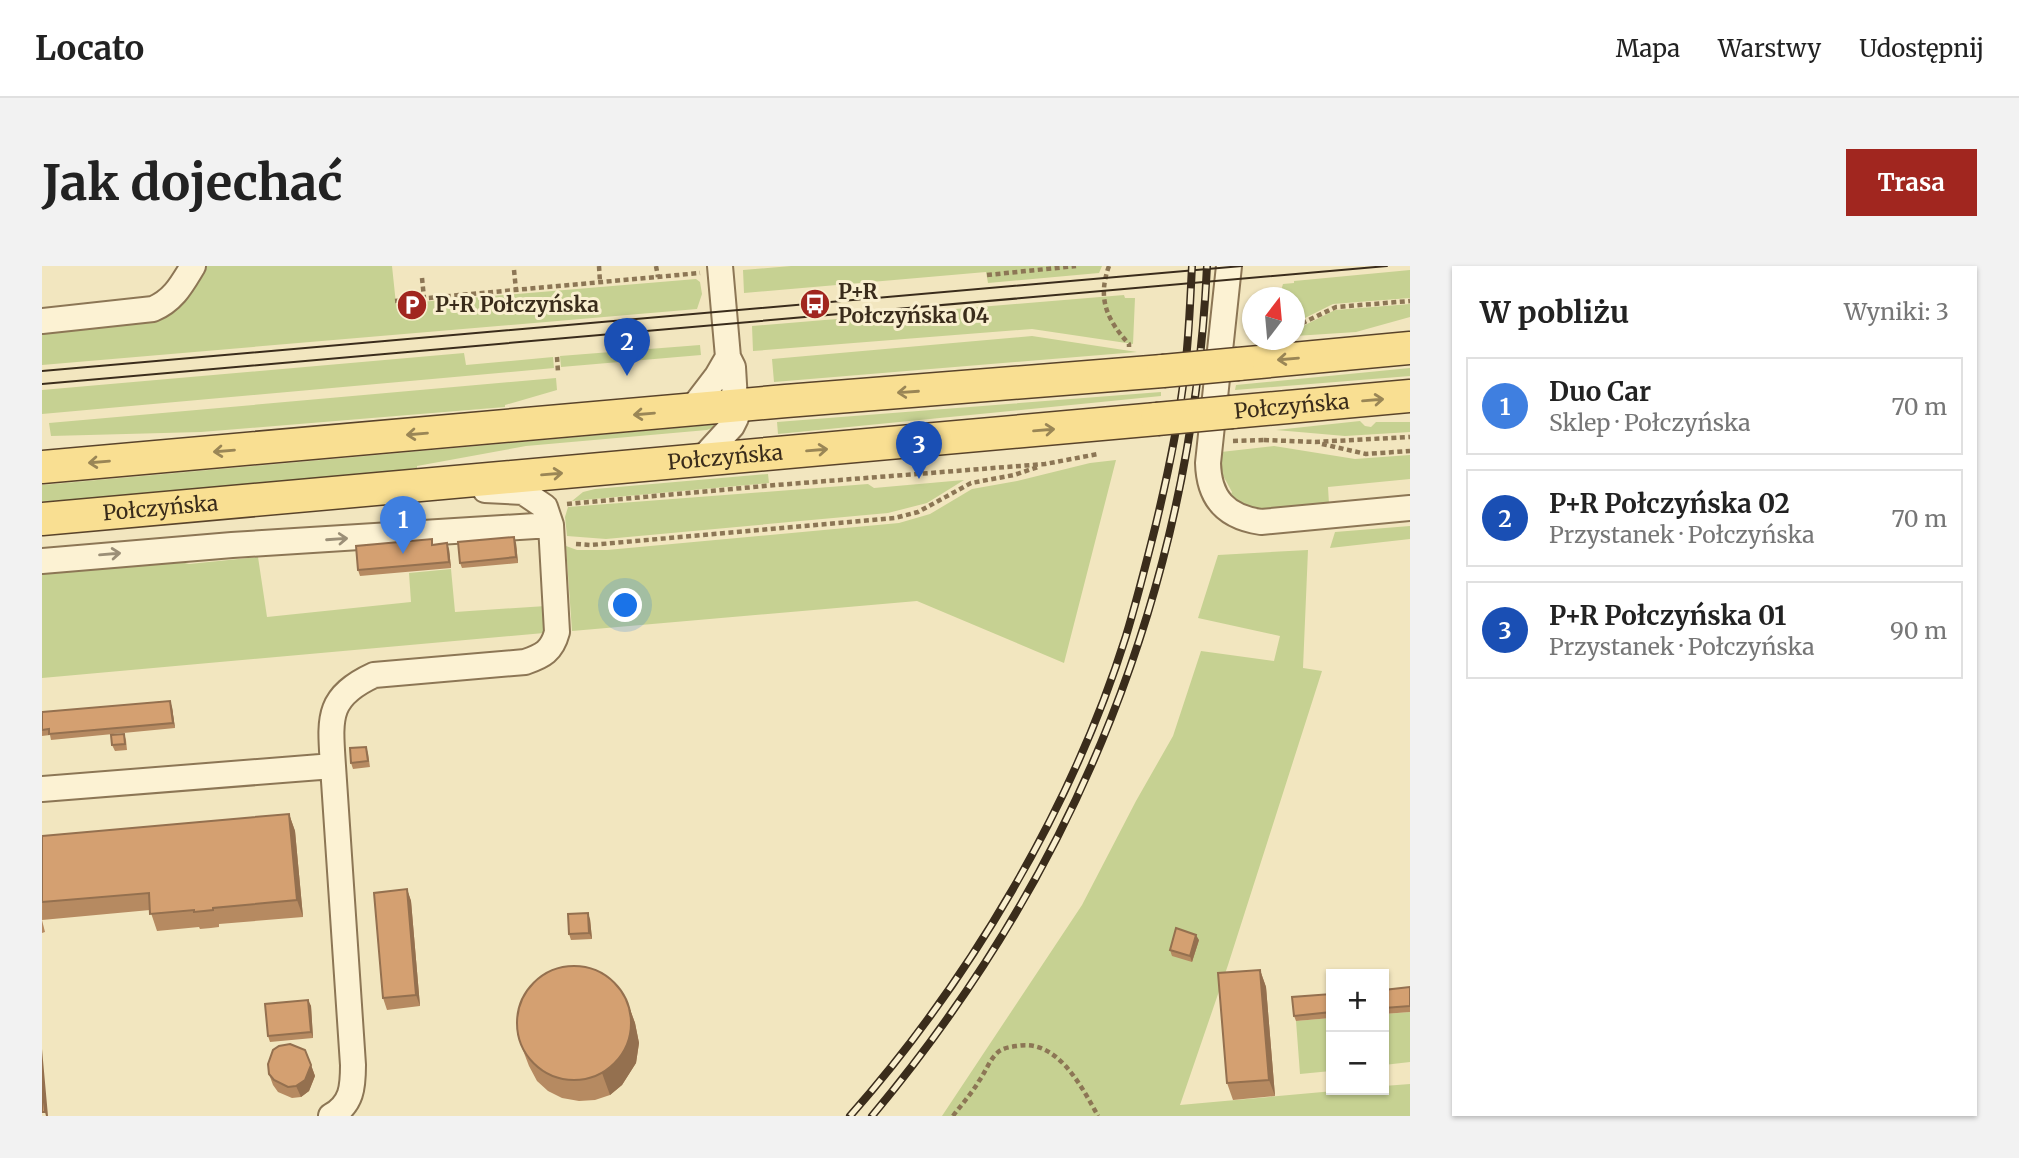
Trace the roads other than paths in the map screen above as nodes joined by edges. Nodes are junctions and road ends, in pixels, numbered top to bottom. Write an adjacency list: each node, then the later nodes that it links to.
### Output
1 (193, 266): 4 (lane)
2 (720, 266): 6 (lane)
3 (1229, 266): 13 (lane)
4 (42, 321)
5 (1410, 348): 8 (main road, one-way to 8, bridge)
6 (729, 357): 8 (lane); 9 (lane)
7 (1410, 396): 10 (main road, Połczyńska, one-way to 7, bridge)
8 (736, 407): 9 (main road); 10 (lane)
9 (691, 410): 11 (main road, one-way to 11)
10 (700, 461): 12 (main road, Połczyńska, one-way to 10)
11 (42, 467)
12 (411, 487): 14 (lane); 15 (main road, Połczyńska)
13 (1410, 508)
14 (548, 516): 16 (lane, one-way to 14); 17 (lane)
15 (42, 519)
16 (42, 561)
17 (333, 766): 18 (lane); 19 (lane)
18 (42, 789)
19 (331, 1116)

